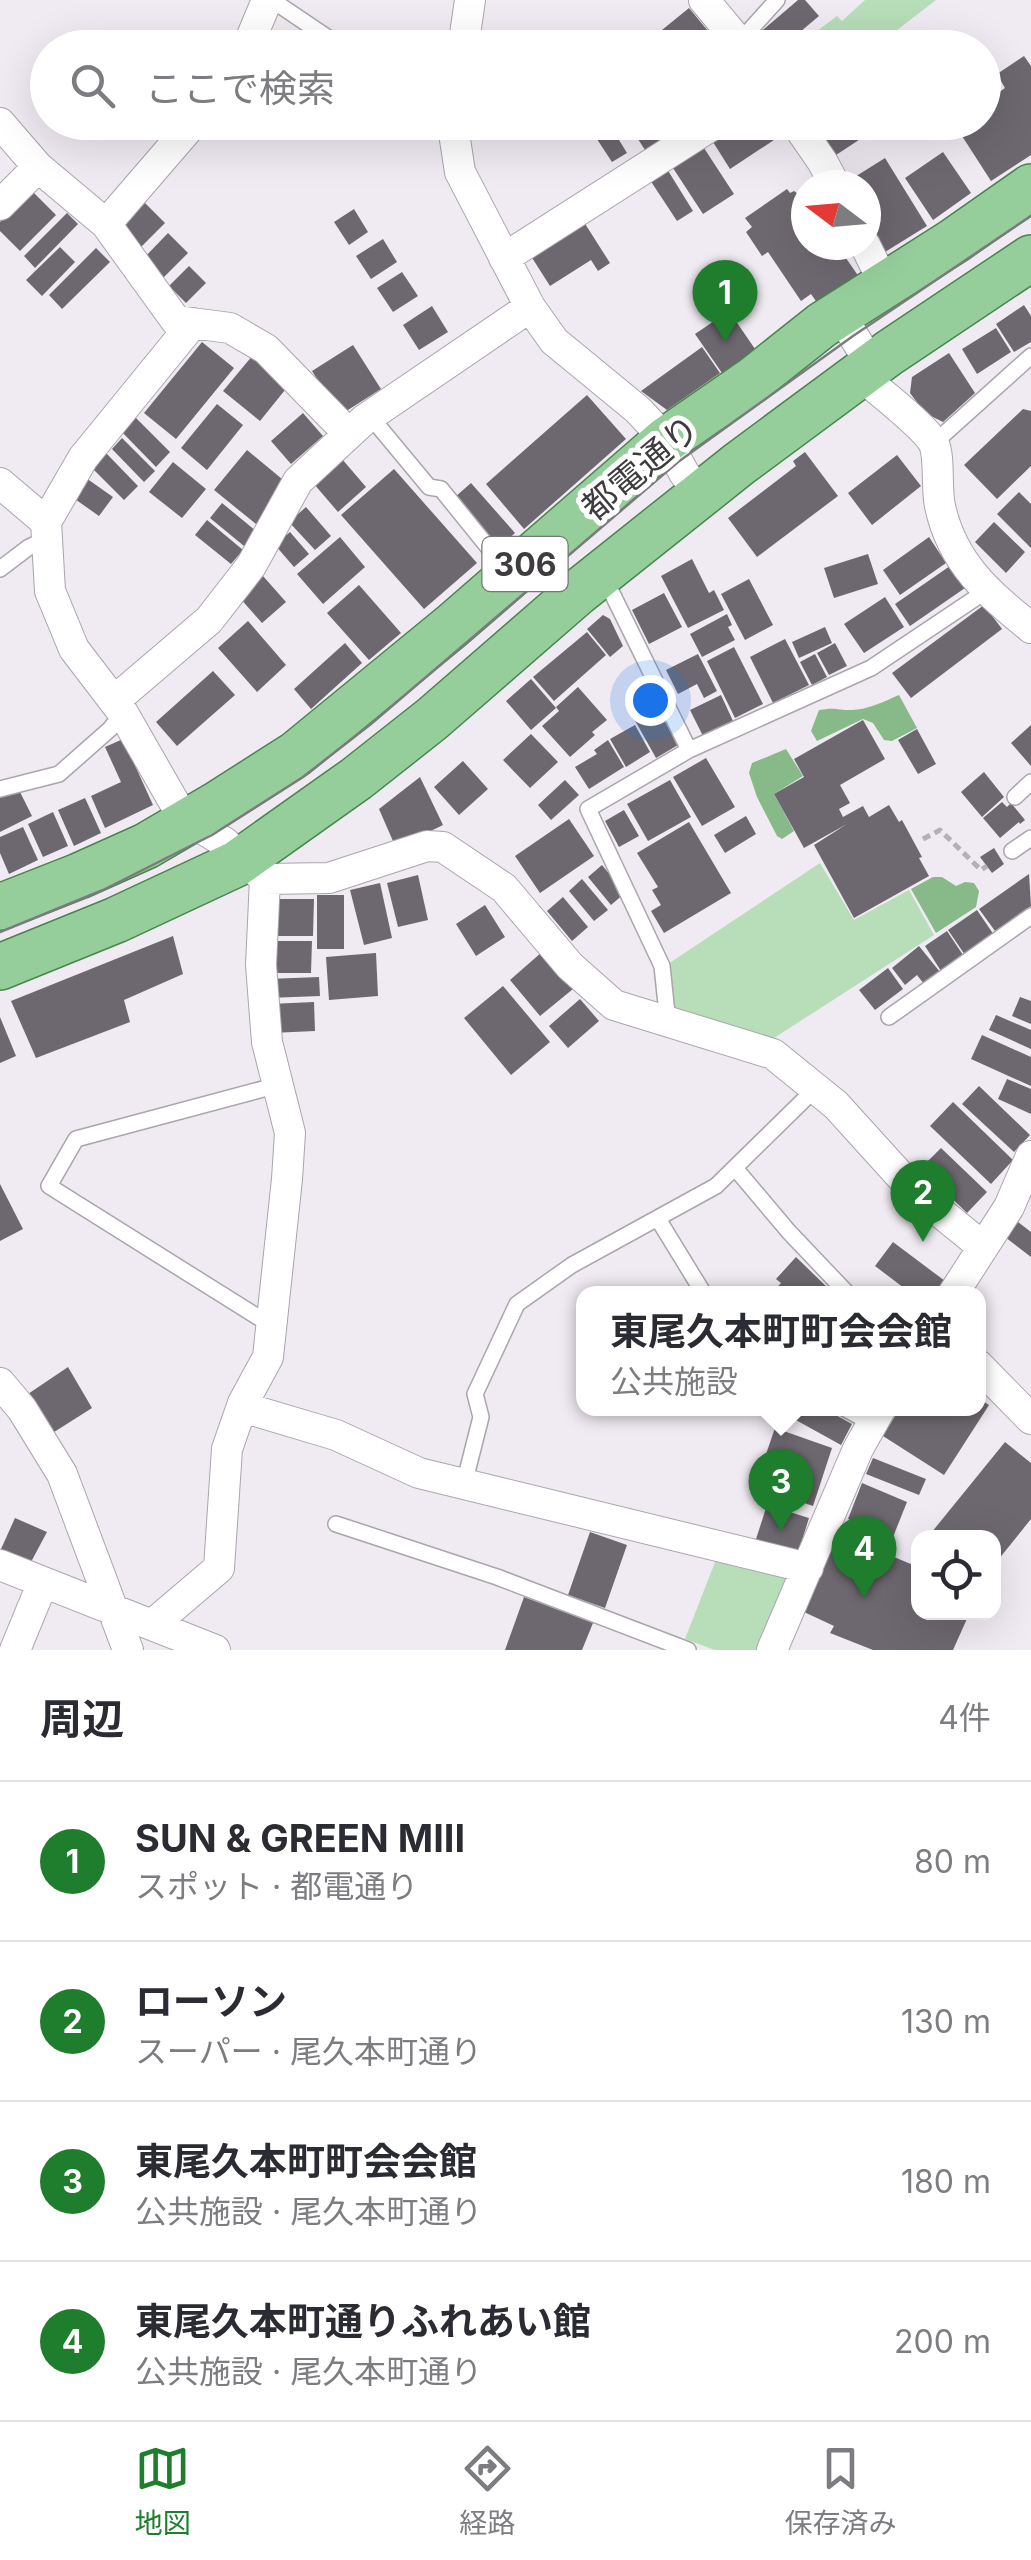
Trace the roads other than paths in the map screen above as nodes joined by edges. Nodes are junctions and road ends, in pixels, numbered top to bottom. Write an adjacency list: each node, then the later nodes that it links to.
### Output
1 (270, 0): 5 (street); 6 (lane)
2 (470, 0): 7 (street)
3 (704, 0): 8 (street)
4 (777, 0): 9 (lane)
5 (256, 30)
6 (316, 30)
7 (466, 30)
8 (730, 30)
9 (753, 30)
10 (0, 123): 15 (street)
11 (178, 140): 19 (street)
12 (454, 140): 20 (street)
13 (689, 140): 20 (street)
14 (807, 140): 16 (street)
15 (38, 167): 18 (street); 19 (street)
16 (826, 170)
17 (1031, 187): 23 (main road, 都電通り / 306)
18 (0, 205)
19 (106, 224): 26 (street)
20 (504, 258): 24 (street)
21 (1031, 258): 28 (main road, 都電通り / 306)
22 (873, 260): 23 (street)
23 (886, 285): 25 (main road, 都電通り / 306)
24 (530, 307): 29 (street); 30 (street)
25 (840, 314): 28 (street); 30 (main road, 都電通り / 306)
26 (192, 323): 29 (street); 34 (street)
27 (1031, 356): 31 (lane)
28 (866, 370): 31 (street); 33 (main road, 都電通り / 306)
29 (360, 425): 37 (lane); 40 (street)
30 (666, 440): 33 (street); 37 (main road, 都電通り / 306)
31 (934, 443): 38 (street)
32 (0, 483): 34 (street)
33 (701, 495): 36 (main road, 都電通り / 306)
34 (47, 530): 35 (lane); 40 (street)
35 (0, 569)
36 (602, 572): 41 (lane); 48 (main road, 都電通り / 306)
37 (511, 576): 45 (main road, 都電通り / 306)
38 (986, 591): 39 (street); 41 (lane)
39 (1031, 628)
40 (119, 707): 43 (lane); 45 (street)
41 (690, 750): 53 (lane)
42 (1031, 782): 44 (lane)
43 (0, 789)
44 (1014, 796)
45 (188, 822): 48 (street); 49 (main road, 都電通り / 306)
46 (1031, 838): 47 (lane)
47 (1012, 851)
48 (254, 869): 51 (main road, 都電通り / 306); 53 (street); 54 (street)
49 (0, 907)
50 (1031, 916): 52 (lane)
51 (0, 967)
52 (889, 1017)
53 (668, 1023): 55 (street)
54 (278, 1085): 64 (street); 64 (lane)
55 (815, 1088): 57 (lane); 60 (street)
56 (1031, 1156): 58 (street)
57 (736, 1168): 59 (lane); 62 (lane)
58 (1020, 1214): 60 (street)
59 (658, 1219): 61 (lane); 70 (lane)
60 (983, 1247): 63 (street)
61 (699, 1286)
62 (840, 1286)
63 (959, 1286)
64 (272, 1326): 67 (street)
65 (986, 1373): 69 (street)
66 (0, 1383): 75 (street)
67 (242, 1408): 70 (street); 76 (street)
68 (877, 1416): 73 (street)
69 (1031, 1419)
70 (464, 1484): 73 (street)
71 (336, 1524): 80 (lane)
72 (0, 1565): 74 (street)
73 (808, 1568): 81 (street)
74 (43, 1582): 75 (street); 77 (street)
75 (111, 1608): 76 (street); 78 (street)
76 (152, 1625): 79 (street)
77 (15, 1650)
78 (128, 1650)
79 (215, 1650)
80 (688, 1650)
81 (772, 1650)

